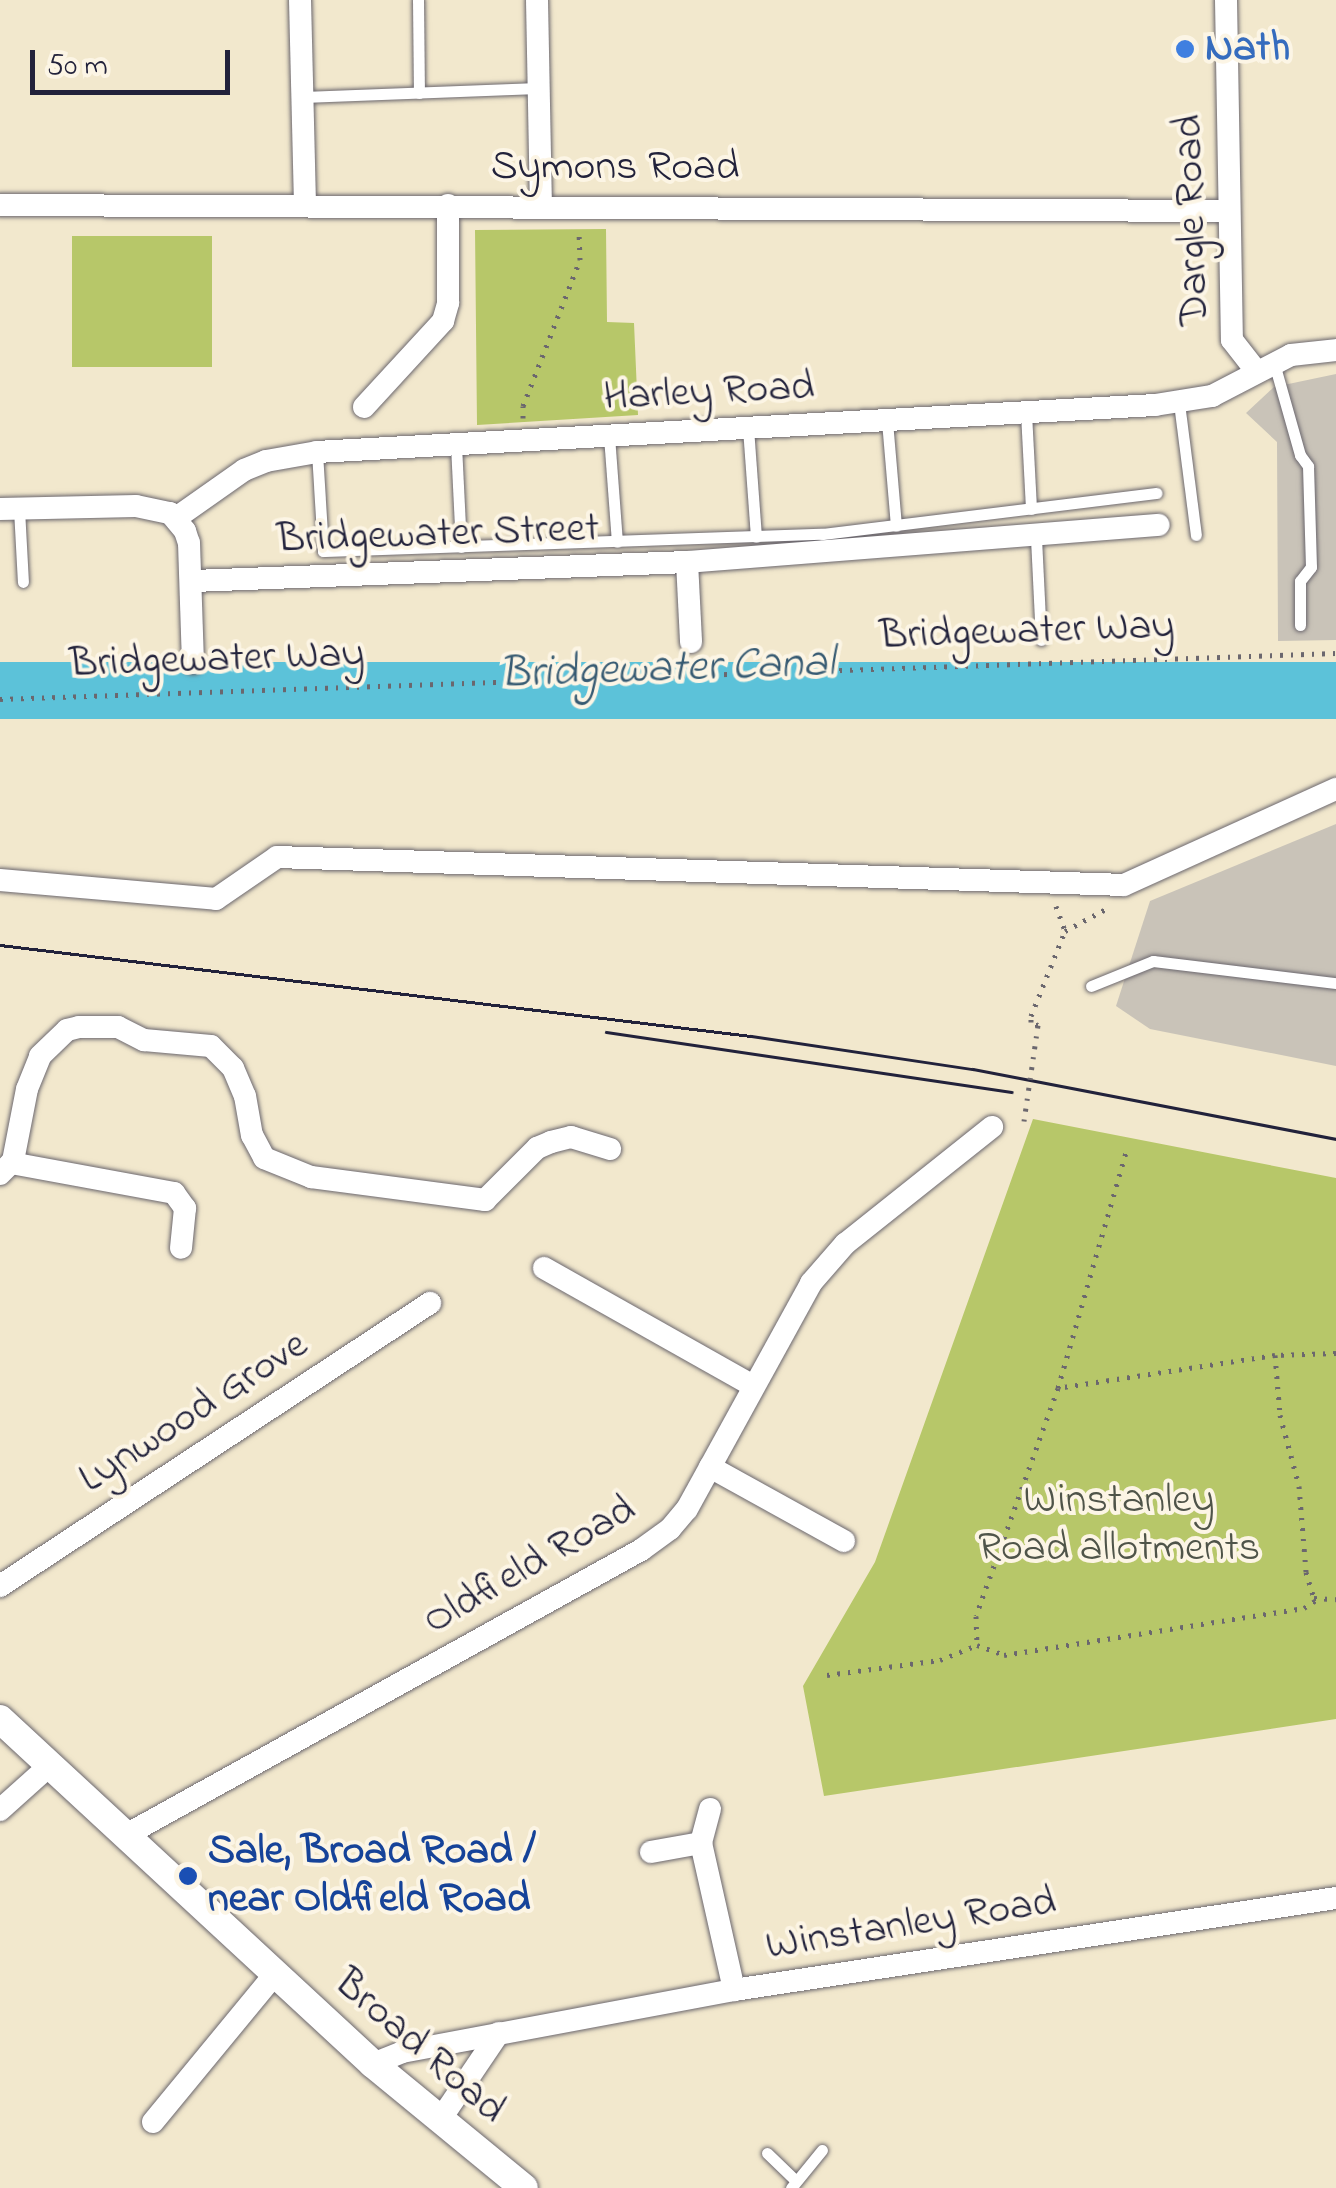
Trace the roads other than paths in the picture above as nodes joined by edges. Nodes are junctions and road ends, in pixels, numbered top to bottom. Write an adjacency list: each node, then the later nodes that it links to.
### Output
1 (300, 0): 7 (street)
2 (418, 0): 6 (lane)
3 (537, 0): 5 (street)
4 (1226, 0): 12 (street, Dargle Road)
5 (538, 88): 6 (lane); 9 (street)
6 (419, 93): 7 (lane)
7 (302, 97): 8 (street)
8 (304, 204): 10 (street, Symons Road); 11 (street, Symons Road)
9 (541, 204): 11 (street, Symons Road); 12 (street, Symons Road)
10 (0, 205)
11 (448, 205): 16 (street)
12 (1229, 211): 14 (street, Dargle Road)
13 (1336, 350): 14 (street, Harley Road)
14 (1265, 367): 15 (street, Harley Road); 37 (lane)
15 (1179, 403): 17 (street, Harley Road); 29 (lane)
16 (364, 407)
17 (1026, 412): 18 (street, Harley Road); 25 (lane)
18 (888, 420): 19 (street, Harley Road); 28 (lane)
19 (748, 428): 20 (street, Harley Road); 30 (lane)
20 (610, 436): 21 (street, Harley Road); 32 (lane)
21 (456, 445): 22 (street, Harley Road); 33 (lane)
22 (317, 452): 26 (street, Harley Road); 33 (lane)
23 (1156, 493): 25 (lane)
24 (10, 509): 26 (street); 36 (lane)
25 (1031, 509): 28 (lane)
26 (176, 518): 35 (street)
27 (1160, 525): 31 (street, Bridgewater Street)
28 (896, 526): 30 (lane)
29 (1196, 534)
30 (756, 538): 32 (lane)
31 (1036, 538): 34 (street, Bridgewater Street); 38 (lane)
32 (617, 542): 33 (lane)
33 (461, 547)
34 (686, 562): 35 (street, Bridgewater Street); 39 (street)
35 (193, 581): 40 (street)
36 (23, 582)
37 (1300, 625)
38 (1040, 640)
39 (691, 642)
40 (193, 663)
41 (1336, 790): 42 (street)
42 (0, 880)
43 (1336, 983): 44 (lane)
44 (1091, 986)
45 (992, 1127): 51 (street, Oldfield Road)
46 (610, 1149): 47 (street)
47 (6, 1168): 48 (street)
48 (182, 1248)
49 (544, 1268): 51 (street)
50 (430, 1302): 54 (street, Lynwood Grove)
51 (753, 1386): 52 (street, Oldfield Road)
52 (710, 1467): 53 (street); 59 (street, Oldfield Road)
53 (844, 1541)
54 (0, 1586)
55 (0, 1719): 56 (street, Broad Road)
56 (49, 1766): 57 (street); 59 (street, Broad Road)
57 (0, 1810)
58 (710, 1810): 60 (street)
59 (126, 1835): 63 (street, Broad Road)
60 (702, 1843): 61 (street); 64 (street)
61 (651, 1852)
62 (1336, 1898): 64 (street, Winstanley Road)
63 (275, 1974): 66 (street, Broad Road); 68 (street)
64 (734, 1990): 65 (street, Winstanley Road)
65 (499, 2034): 66 (street, Winstanley Road); 67 (street)
66 (373, 2064): 67 (street, Broad Road)
67 (440, 2120): 72 (street, Broad Road)
68 (153, 2122)
69 (822, 2150): 71 (lane)
70 (766, 2153): 71 (lane)
71 (794, 2185)
72 (524, 2188)

